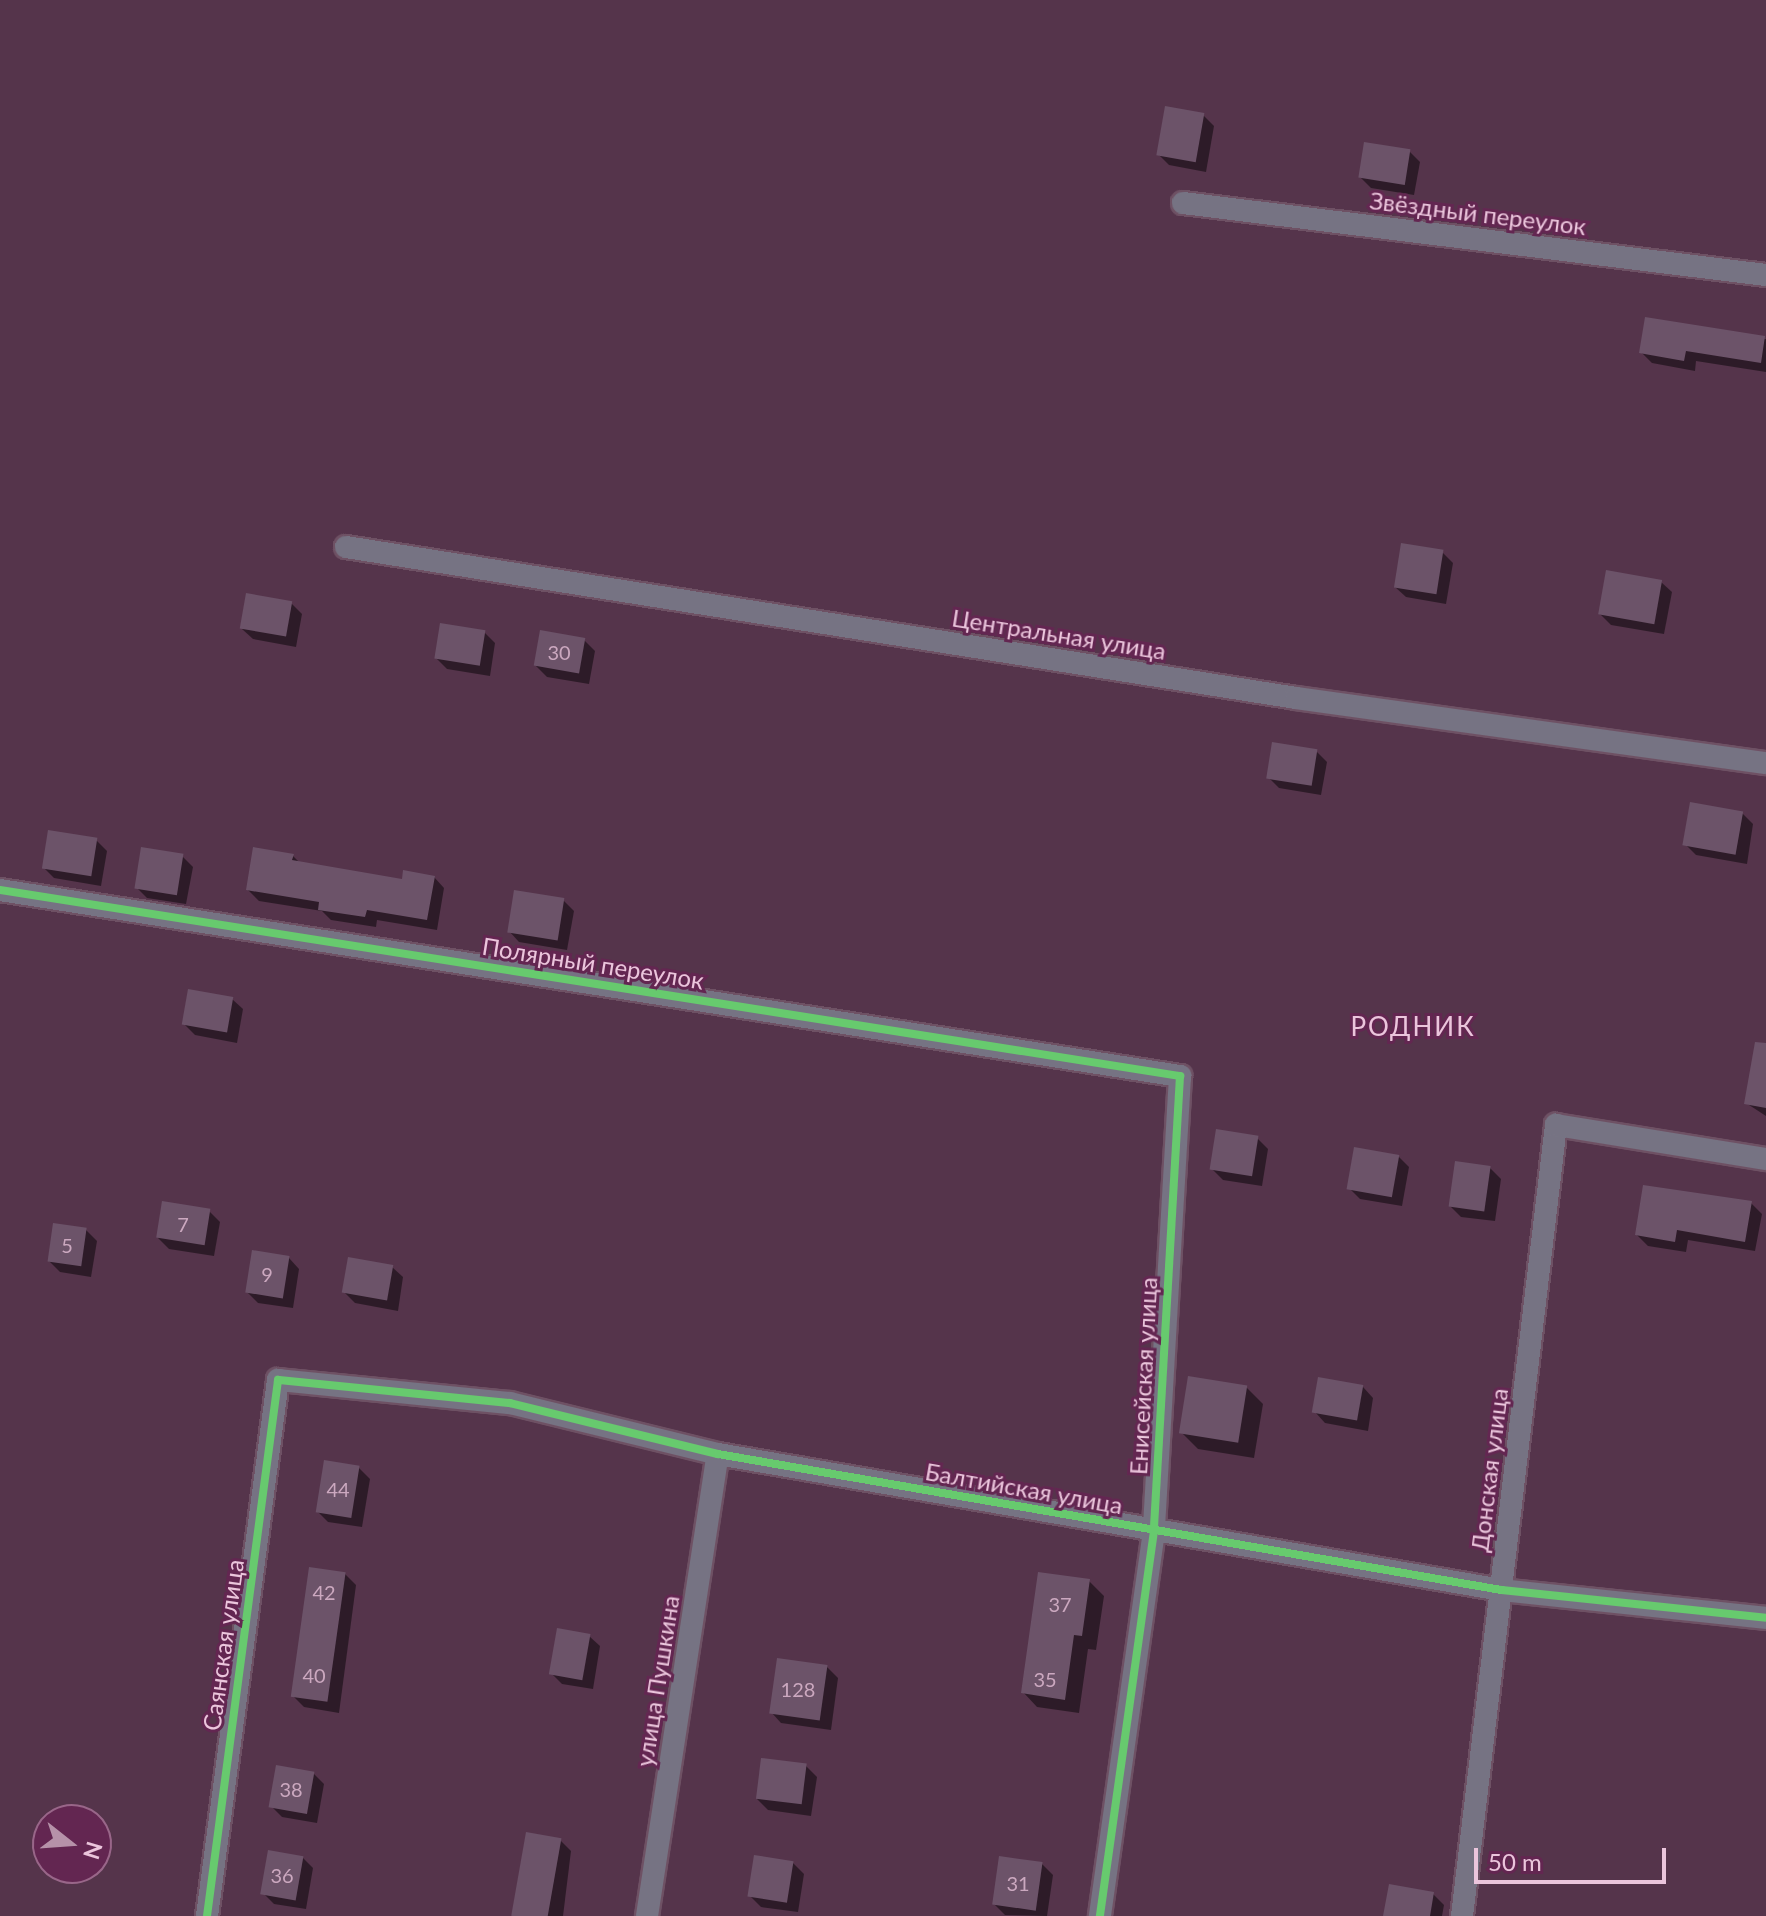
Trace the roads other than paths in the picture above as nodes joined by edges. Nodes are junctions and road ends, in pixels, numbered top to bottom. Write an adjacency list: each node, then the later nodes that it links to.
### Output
1 (1183, 203): 2 (street, Звёздный переулок)
2 (1766, 275)
3 (346, 547): 4 (street, Центральная улица)
4 (1766, 763)
5 (0, 890): 6 (street, Полярный переулок)
6 (1180, 1076): 10 (street, Енисейская улица)
7 (1766, 1159): 11 (street, Донская улица)
8 (278, 1380): 9 (street, Балтийская улица); 13 (street, Саянская улица)
9 (718, 1454): 10 (street, Балтийская улица); 14 (street, улица Пушкина)
10 (1154, 1531): 11 (street, Балтийская улица); 15 (street, Енисейская улица)
11 (1501, 1590): 12 (street, Балтийская улица); 16 (street, Донская улица)
12 (1766, 1618)
13 (207, 1916)
14 (647, 1916)
15 (1100, 1916)
16 (1462, 1916)

